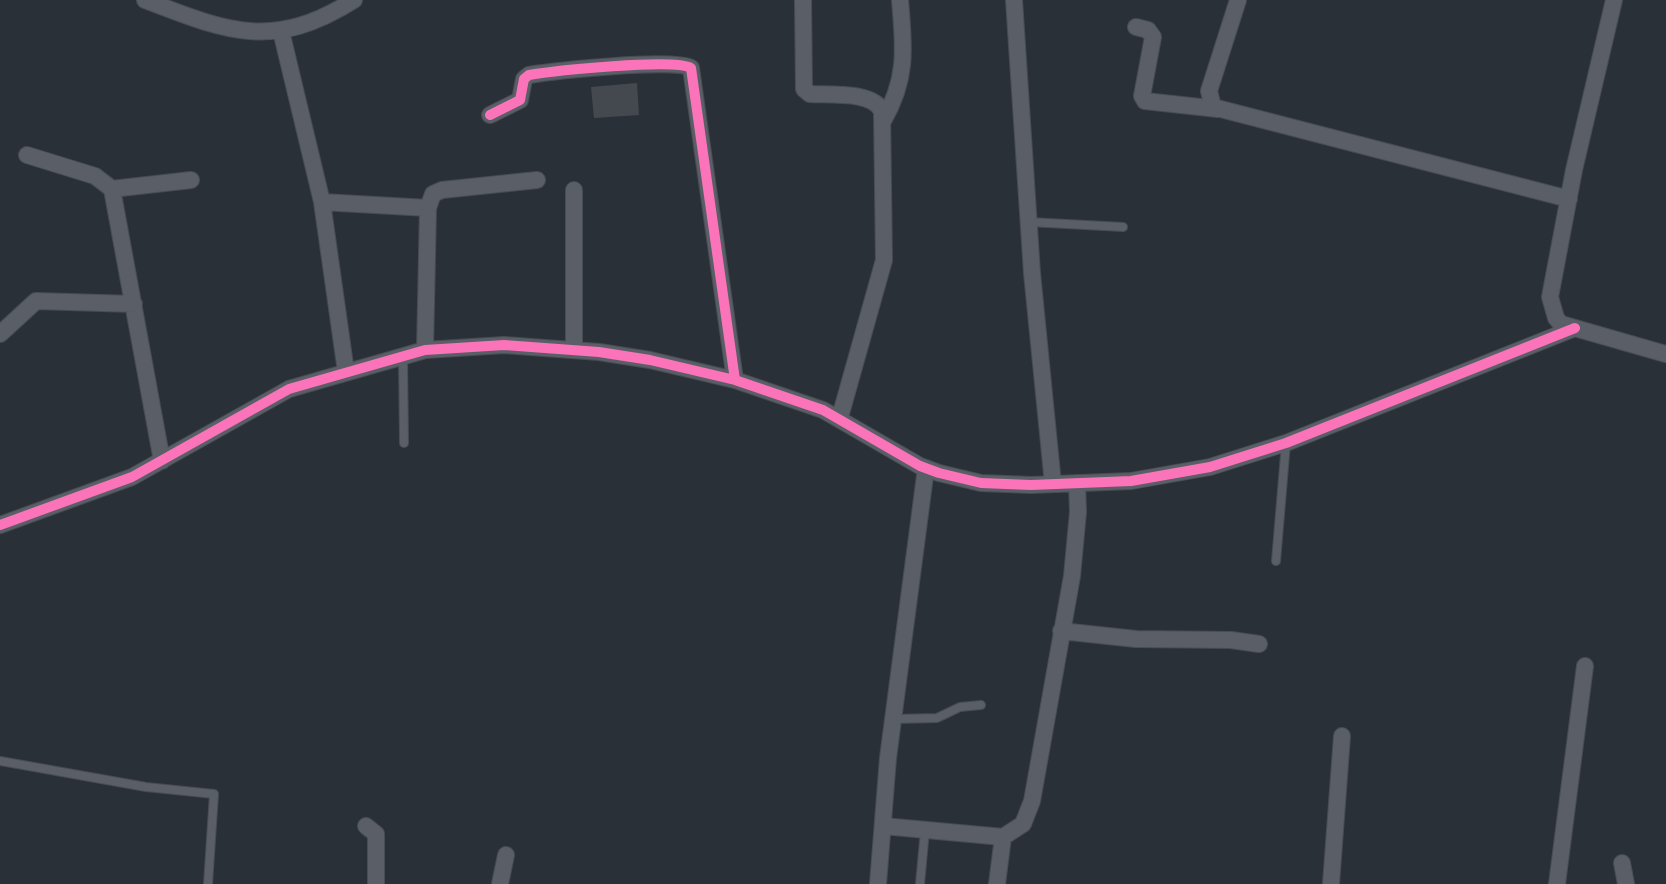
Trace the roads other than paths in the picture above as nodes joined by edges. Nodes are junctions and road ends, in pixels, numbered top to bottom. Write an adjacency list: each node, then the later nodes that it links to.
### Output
1 (145, 0): 9 (street)
2 (354, 0): 9 (street)
3 (803, 0): 12 (street)
4 (900, 0): 12 (street)
5 (1014, 0): 21 (street)
6 (1238, 0): 10 (street)
7 (1614, 0): 18 (street)
8 (1136, 27): 10 (street)
9 (281, 31): 19 (street)
10 (1218, 109): 18 (street)
11 (490, 115): 31 (street)
12 (883, 121): 32 (street)
13 (27, 155): 16 (street)
14 (191, 180): 16 (street)
15 (537, 180): 20 (street)
16 (112, 189): 23 (street)
17 (574, 190): 27 (street)
18 (1569, 199): 24 (street)
19 (323, 202): 20 (street); 30 (street)
20 (428, 208): 26 (street)
21 (1029, 222): 22 (lane); 38 (street)
22 (1123, 226)
23 (134, 304): 25 (street); 35 (street)
24 (1574, 328): 28 (street); 34 (street)
25 (0, 334)
26 (425, 350): 27 (street); 29 (street)
27 (574, 350): 31 (street)
28 (1666, 354)
29 (403, 356): 30 (street); 33 (lane)
30 (346, 372): 35 (street)
31 (735, 380): 32 (street)
32 (840, 417): 36 (street)
33 (404, 443)
34 (1286, 443): 37 (street); 40 (lane)
35 (162, 461): 39 (street)
36 (926, 468): 38 (street); 45 (street)
37 (1077, 483): 38 (street); 41 (street)
38 (1053, 484)
39 (0, 525)
40 (1276, 561)
41 (1061, 631): 42 (street); 51 (street)
42 (1259, 644)
43 (1585, 666): 61 (street)
44 (981, 705): 45 (lane)
45 (893, 719): 49 (street)
46 (1342, 736): 60 (street)
47 (0, 761): 54 (lane)
48 (366, 826): 55 (street)
49 (883, 826): 50 (street); 57 (street)
50 (925, 830): 51 (street); 58 (lane)
51 (1003, 837): 59 (street)
52 (506, 855): 56 (street)
53 (1622, 863): 62 (street)
54 (208, 884)
55 (376, 884)
56 (499, 884)
57 (878, 884)
58 (920, 884)
59 (997, 884)
60 (1331, 884)
61 (1557, 884)
62 (1626, 884)

